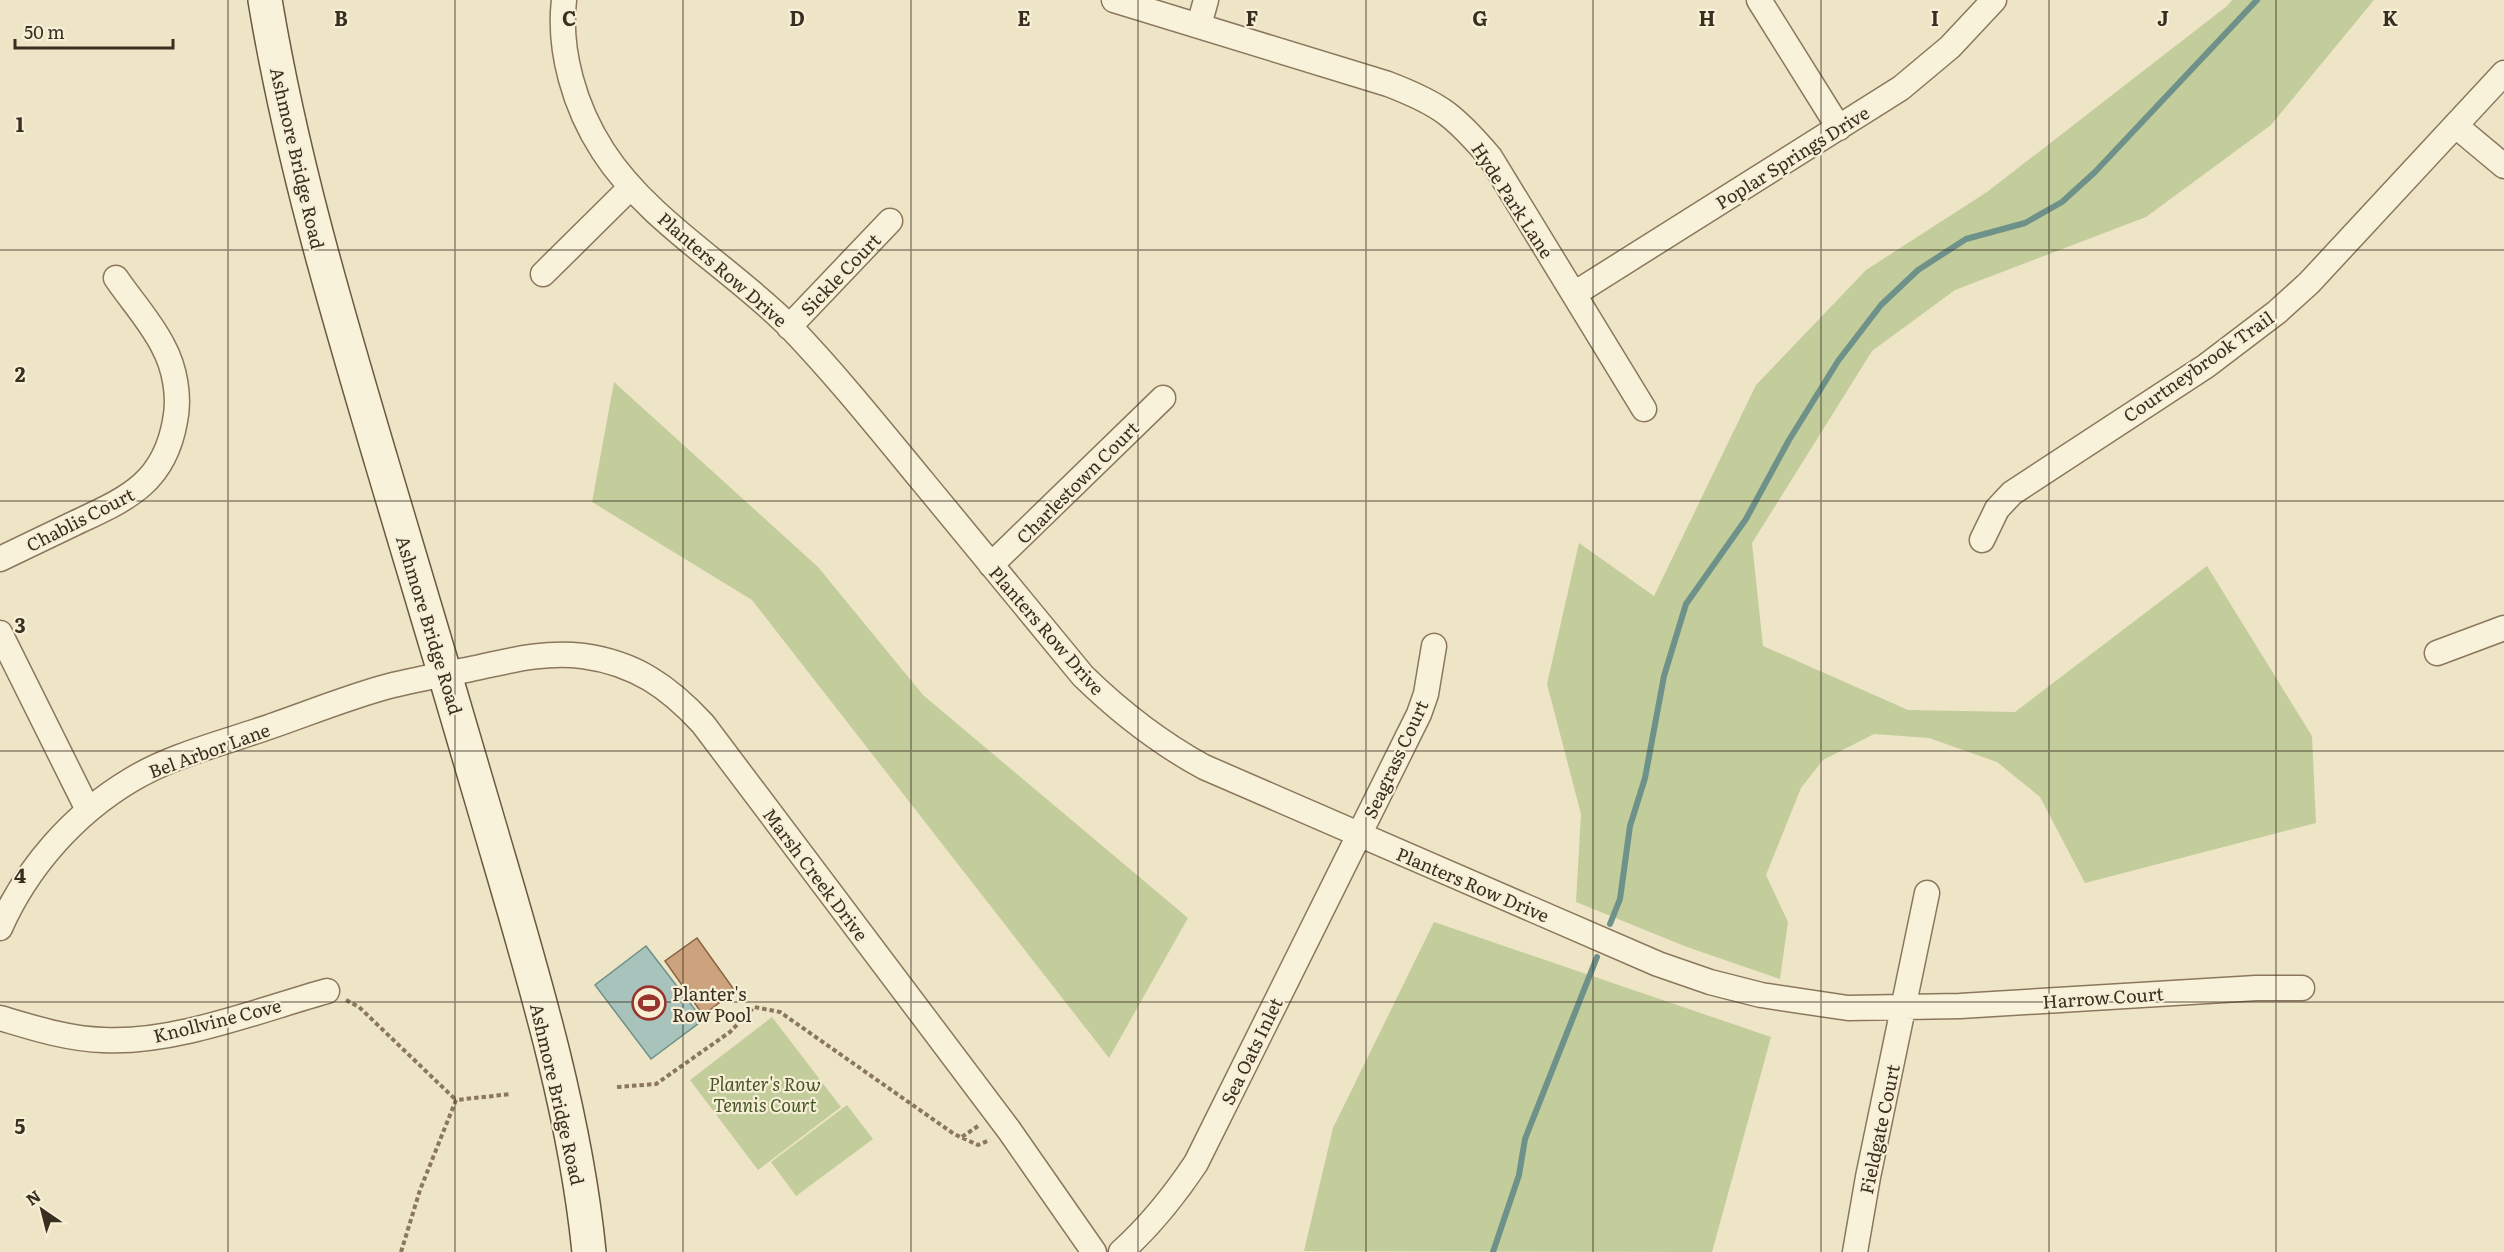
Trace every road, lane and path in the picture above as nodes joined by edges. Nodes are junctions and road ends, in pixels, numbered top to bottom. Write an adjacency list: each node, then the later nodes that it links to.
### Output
1 (265, 0): 27 (main road, Ashmore Bridge Road)
2 (564, 0): 12 (street, Planters Row Drive)
3 (1114, 0): 7 (street, Hyde Park Lane)
4 (1206, 0): 7 (street)
5 (1759, 0): 10 (street)
6 (1994, 0): 10 (street, Poplar Springs Drive)
7 (1198, 25): 16 (street, Hyde Park Lane)
8 (2504, 73): 9 (street, Courtneybrook Trail)
9 (2456, 126): 11 (street); 20 (street, Courtneybrook Trail)
10 (1839, 128): 16 (street, Poplar Springs Drive)
11 (2504, 166)
12 (631, 187): 14 (street); 17 (street, Planters Row Drive)
13 (891, 221): 17 (street, Sickle Court)
14 (543, 274)
15 (116, 278): 21 (street, Chablis Court)
16 (1574, 294): 19 (street, Hyde Park Lane)
17 (789, 327): 22 (street, Planters Row Drive)
18 (1163, 398): 22 (street, Charlestown Court)
19 (1644, 409)
20 (1982, 540)
21 (0, 559)
22 (991, 565): 29 (street, Planters Row Drive)
23 (2504, 628): 26 (street)
24 (0, 633): 28 (street)
25 (1434, 646): 29 (street, Seagrass Court)
26 (2437, 652)
27 (445, 674): 28 (street, Bel Arbor Lane); 41 (main road, Ashmore Bridge Road); 42 (street, Marsh Creek Drive)
28 (88, 810): 31 (street, Bel Arbor Lane)
29 (1358, 835): 34 (street, Planters Row Drive); 43 (street, Sea Oats Inlet)
30 (1927, 893): 34 (street, Fieldgate Court)
31 (0, 928)
32 (2302, 988): 34 (street, Harrow Court)
33 (327, 991): 35 (street, Knollvine Cove); 38 (path)
34 (1904, 1007): 44 (street, Fieldgate Court)
35 (0, 1018)
36 (616, 1087): 39 (path)
37 (511, 1094): 38 (path)
38 (456, 1100): 40 (path)
39 (962, 1137)
40 (401, 1252)
41 (589, 1252)
42 (1094, 1252)
43 (1121, 1252)
44 (1855, 1252)

